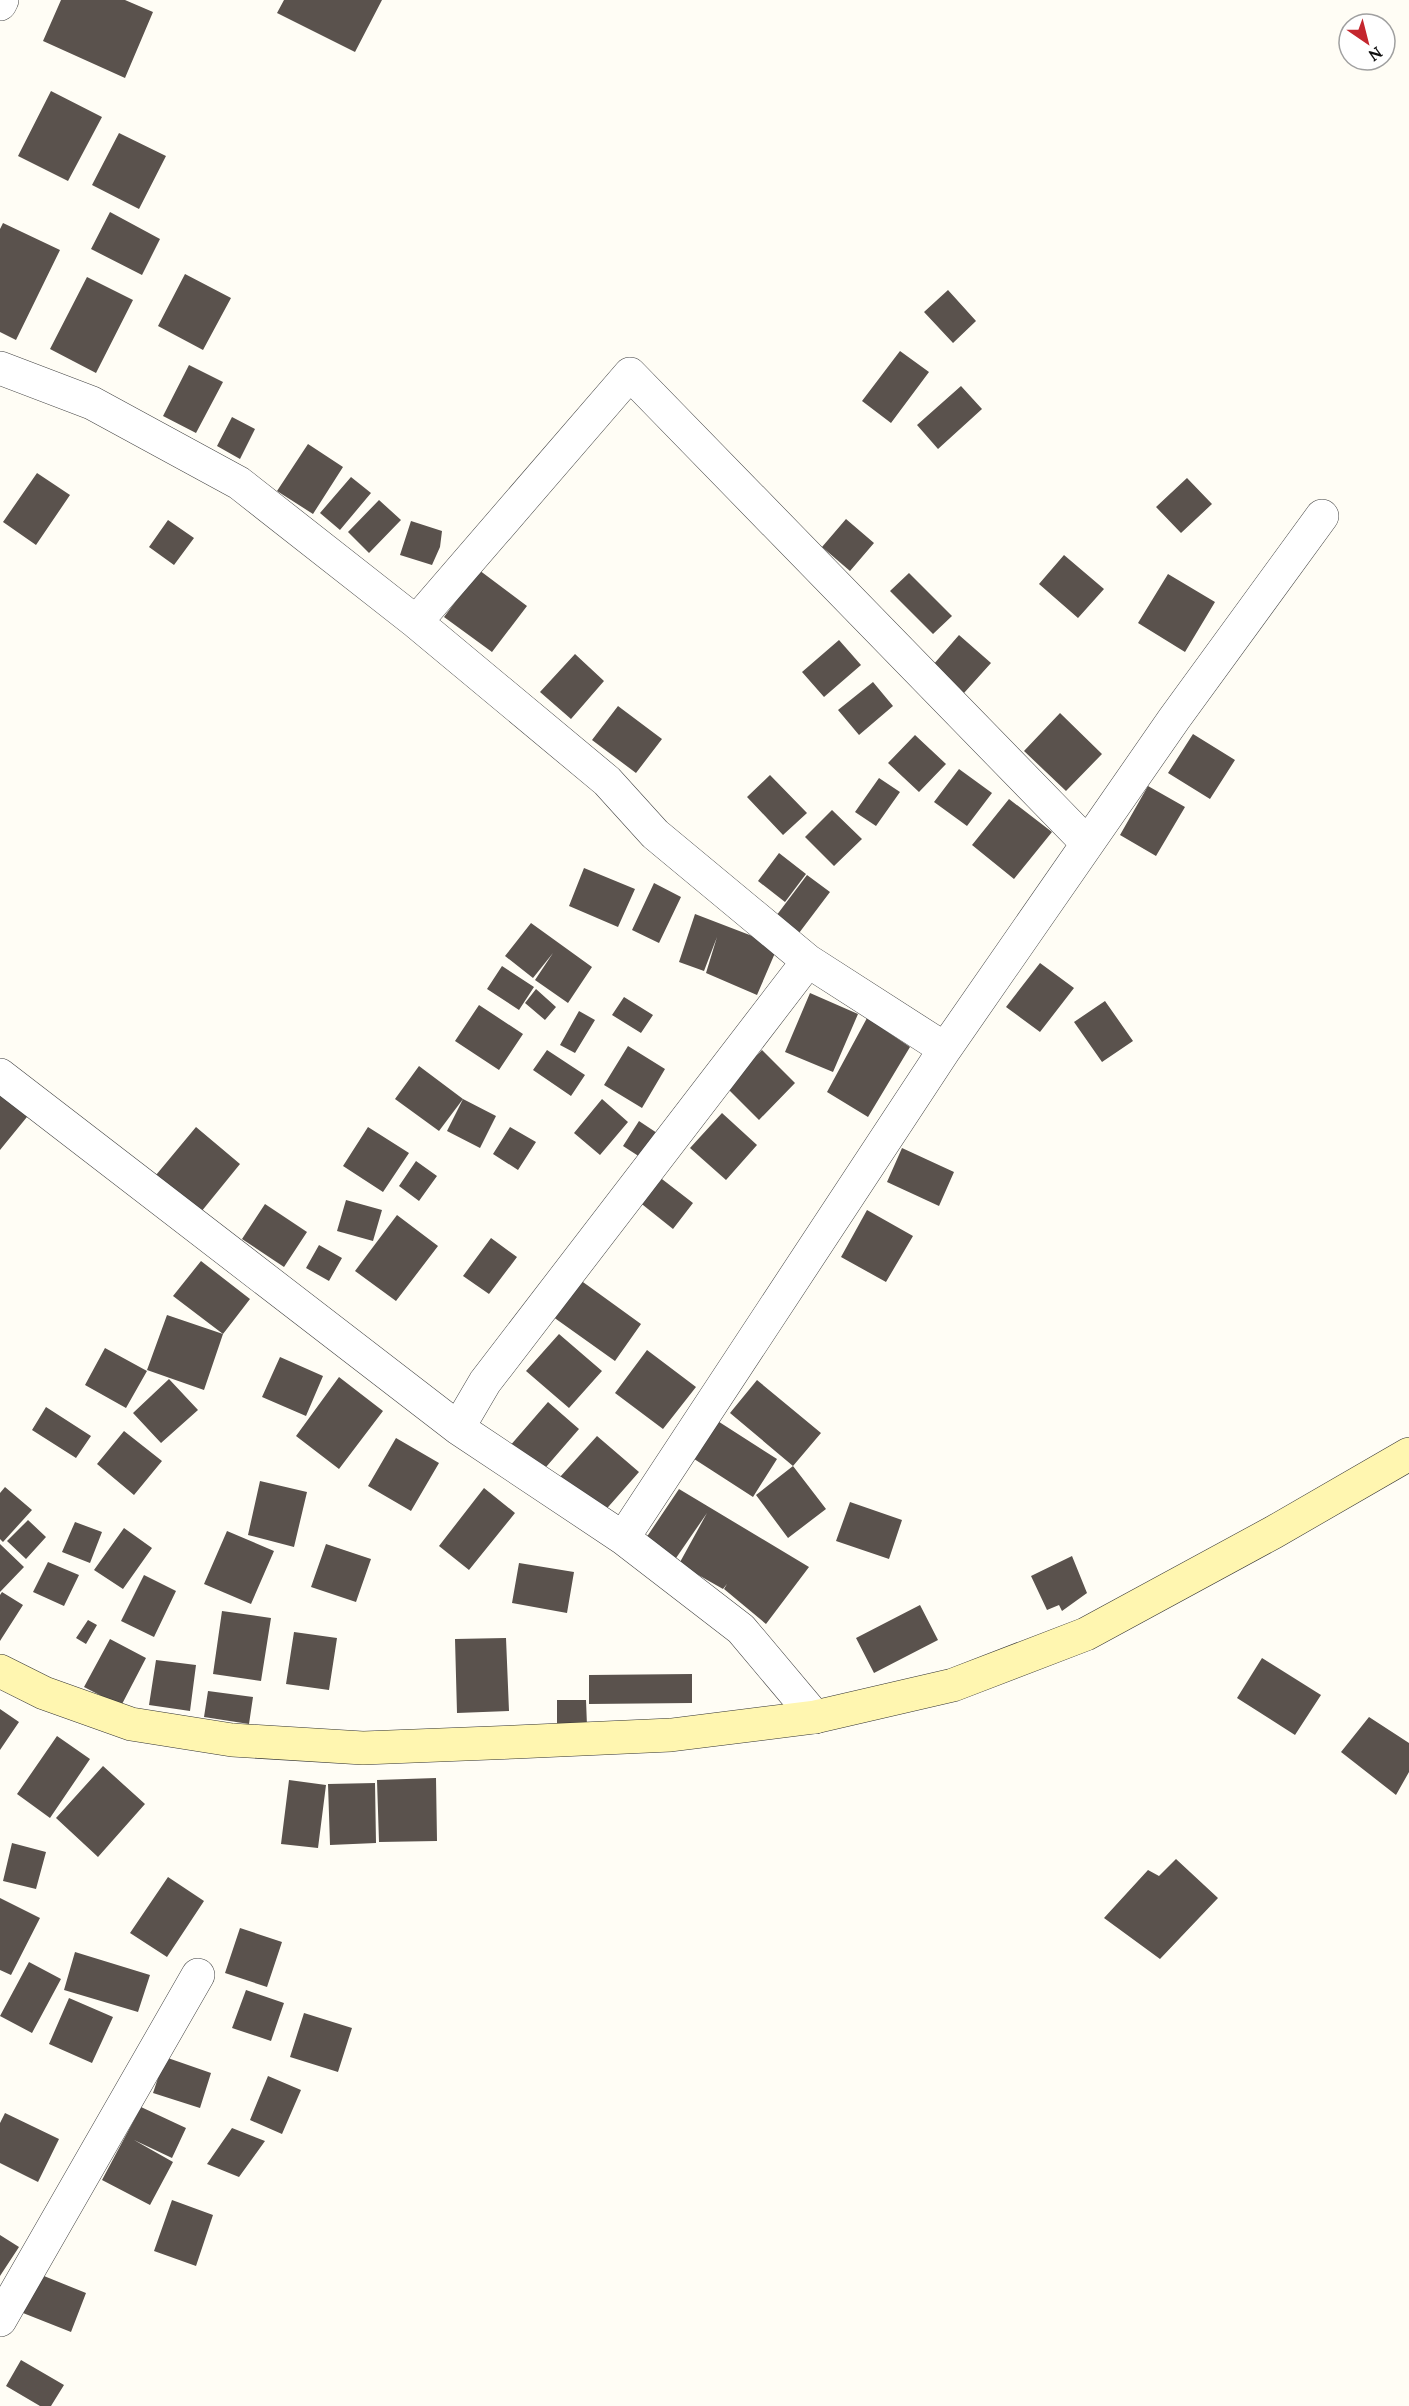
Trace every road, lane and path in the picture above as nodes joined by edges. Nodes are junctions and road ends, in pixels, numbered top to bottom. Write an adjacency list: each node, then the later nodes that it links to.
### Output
1 (0, 368): 3 (street)
2 (1322, 516): 4 (street)
3 (416, 622): 4 (street); 5 (street)
4 (1087, 843): 6 (street)
5 (808, 961): 6 (street); 8 (street)
6 (945, 1049): 10 (street)
7 (0, 1075): 8 (street)
8 (458, 1428): 10 (street)
9 (1409, 1454): 12 (street)
10 (623, 1538): 12 (street)
11 (0, 1671): 12 (street)
12 (815, 1717)
13 (198, 1975): 14 (street)
14 (0, 2320)

